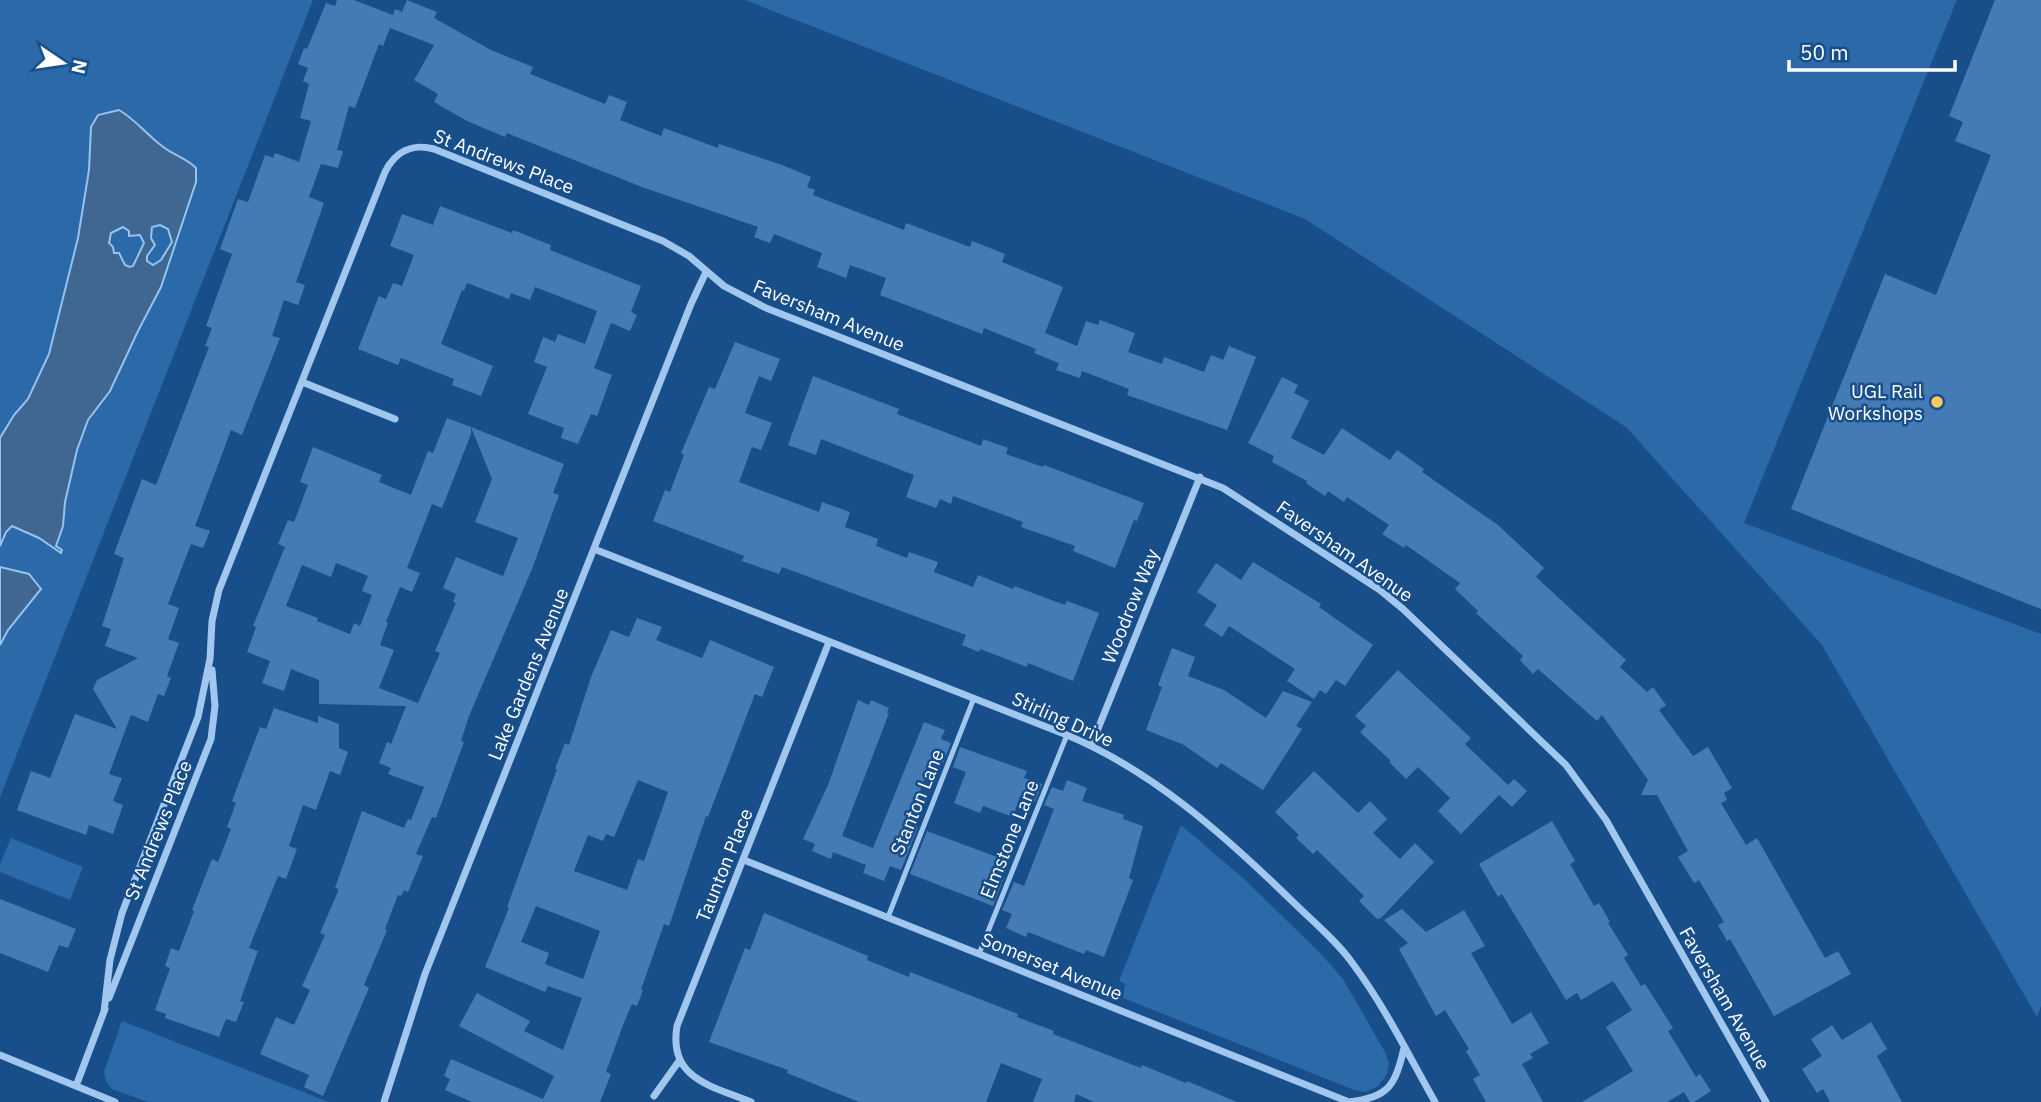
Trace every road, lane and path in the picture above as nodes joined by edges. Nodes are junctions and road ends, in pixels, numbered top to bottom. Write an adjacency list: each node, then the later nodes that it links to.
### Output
1 (706, 272): 2 (street, St Andrews Place); 4 (street, Faversham Avenue); 5 (street, Lake Gardens Avenue)
2 (302, 382): 3 (street); 7 (street, St Andrews Place)
3 (395, 419)
4 (1200, 477): 10 (street, Woodrow Way); 24 (street, Faversham Avenue)
5 (594, 549): 6 (street, Stirling Drive); 21 (street, Lake Gardens Avenue)
6 (829, 642): 8 (street, Stirling Drive); 11 (street, Taunton Place)
7 (211, 655): 14 (street, St Andrews Place); 14 (street, St Andrews Place)
8 (974, 698): 9 (street, Stirling Drive); 12 (lane, Stanton Lane)
9 (1067, 735): 10 (street, Stirling Drive); 13 (lane, Elmstone Lane)
10 (1091, 746): 15 (street, Stirling Drive)
11 (744, 860): 12 (street, Somerset Avenue); 17 (street, Taunton Place)
12 (888, 917): 13 (street, Somerset Avenue)
13 (979, 954): 15 (street, Somerset Avenue)
14 (104, 1012): 18 (street, St Andrews Place)
15 (1404, 1048): 23 (street, Stirling Drive)
16 (0, 1055): 18 (street)
17 (679, 1061): 19 (street); 22 (street)
18 (76, 1086): 20 (street)
19 (654, 1096)
20 (115, 1102)
21 (387, 1102)
22 (751, 1102)
23 (1435, 1102)
24 (1766, 1102)

